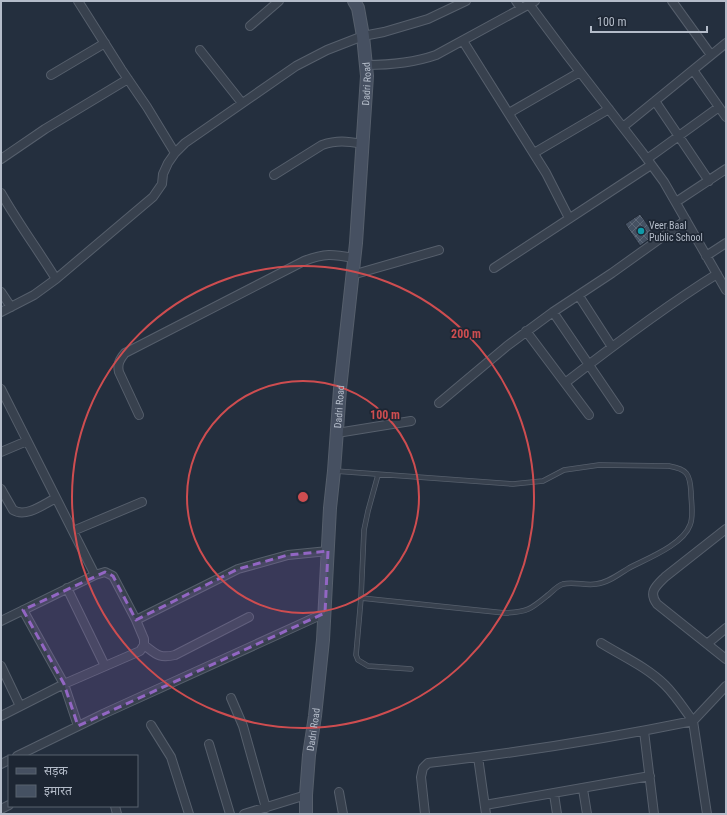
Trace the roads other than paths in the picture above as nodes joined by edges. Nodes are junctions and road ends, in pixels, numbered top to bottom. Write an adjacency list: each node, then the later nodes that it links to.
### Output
1 (78, 1): 12 (street)
2 (279, 1): 9 (street)
3 (354, 1): 10 (main road, Dadri Road)
4 (466, 1): 10 (street)
5 (516, 1): 8 (street)
6 (672, 1): 15 (street)
7 (532, 2): 8 (street); 18 (street)
8 (521, 8): 11 (street)
9 (250, 26)
10 (363, 36): 16 (main road, Dadri Road); 22 (street)
11 (463, 41): 16 (street); 25 (street)
12 (105, 43): 19 (street); 20 (street)
13 (726, 43): 15 (street)
14 (200, 50): 22 (street)
15 (711, 55): 17 (street)
16 (366, 65): 29 (main road, Dadri Road)
17 (693, 70): 21 (street); 23 (street)
18 (580, 72): 24 (street); 25 (street)
19 (51, 75)
20 (128, 79): 30 (street); 32 (street)
21 (655, 101): 27 (street); 28 (street)
22 (242, 103): 30 (street)
23 (719, 107): 26 (street); 28 (street)
24 (609, 109): 27 (street); 31 (street)
25 (509, 113): 31 (street)
26 (726, 117)
27 (623, 127): 33 (street)
28 (678, 136): 33 (street); 36 (street)
29 (362, 144): 35 (street); 44 (main road, Dadri Road)
30 (175, 153): 48 (street)
31 (534, 153): 39 (street)
32 (2, 155)
33 (649, 162): 38 (street); 39 (street)
34 (726, 169): 36 (street)
35 (274, 175)
36 (709, 181): 38 (street)
37 (1, 193): 48 (street)
38 (676, 202): 40 (street)
39 (569, 218): 45 (street)
40 (686, 220): 43 (street); 51 (street)
41 (726, 242): 43 (street)
42 (439, 250): 47 (street)
43 (706, 256): 46 (street)
44 (354, 258): 47 (main road, Dadri Road); 62 (street)
45 (494, 268)
46 (716, 274): 49 (street); 56 (street)
47 (352, 276): 65 (main road, Dadri Road)
48 (56, 279): 52 (street)
49 (726, 290)
50 (1, 292): 52 (street)
51 (579, 296): 54 (street); 56 (street)
52 (11, 307): 53 (street)
53 (1, 312)
54 (553, 312): 55 (street); 57 (street)
55 (526, 331): 58 (street); 60 (street)
56 (612, 347): 57 (street)
57 (589, 365): 58 (street); 61 (street)
58 (565, 383): 63 (street)
59 (1, 389): 66 (street)
60 (439, 403)
61 (618, 409)
62 (139, 415)
63 (589, 415)
64 (411, 420): 65 (street)
65 (337, 433): 68 (main road, Dadri Road)
66 (27, 441): 67 (street); 71 (street)
67 (1, 452)
68 (334, 471): 69 (lane); 75 (main road, Dadri Road)
69 (378, 475): 78 (lane); 78 (lane)
70 (1, 488): 71 (street)
71 (56, 498): 74 (street)
72 (142, 502): 74 (street)
73 (726, 529): 86 (street)
74 (73, 531): 76 (street)
75 (328, 551): 80 (main road, Dadri Road); 82 (street)
76 (95, 575): 77 (street); 82 (street)
77 (67, 588): 79 (street); 90 (street)
78 (362, 598): 91 (lane)
79 (23, 610): 83 (street); 92 (street)
80 (325, 613): 99 (street); 108 (main road, Dadri Road)
81 (249, 617): 87 (street)
82 (136, 620): 87 (street)
83 (1, 621)
84 (726, 628): 86 (street)
85 (601, 643): 97 (street)
86 (707, 644): 88 (street)
87 (144, 645): 90 (street)
88 (726, 659)
89 (1, 666): 95 (street)
90 (105, 666): 92 (street)
91 (411, 669)
92 (64, 684): 95 (street); 99 (street)
93 (726, 686): 97 (street)
94 (231, 698): 110 (street)
95 (20, 706): 96 (street)
96 (1, 716)
97 (693, 721): 100 (street); 121 (street)
98 (151, 725): 111 (street)
99 (78, 726): 102 (street)
100 (644, 731): 103 (street); 104 (street)
101 (209, 744): 112 (street)
102 (22, 755)
103 (478, 757): 109 (street); 116 (street)
104 (650, 776): 105 (street); 120 (street)
105 (583, 789): 107 (street); 119 (street)
106 (339, 792): 115 (street)
107 (554, 794): 109 (street); 118 (street)
108 (306, 795): 110 (street); 114 (main road, Dadri Road)
109 (485, 805): 117 (street)
110 (266, 808): 113 (street)
111 (189, 814)
112 (230, 814)
113 (244, 814)
114 (306, 814)
115 (342, 814)
116 (425, 814)
117 (486, 814)
118 (557, 814)
119 (586, 814)
120 (654, 814)
121 (708, 814)

